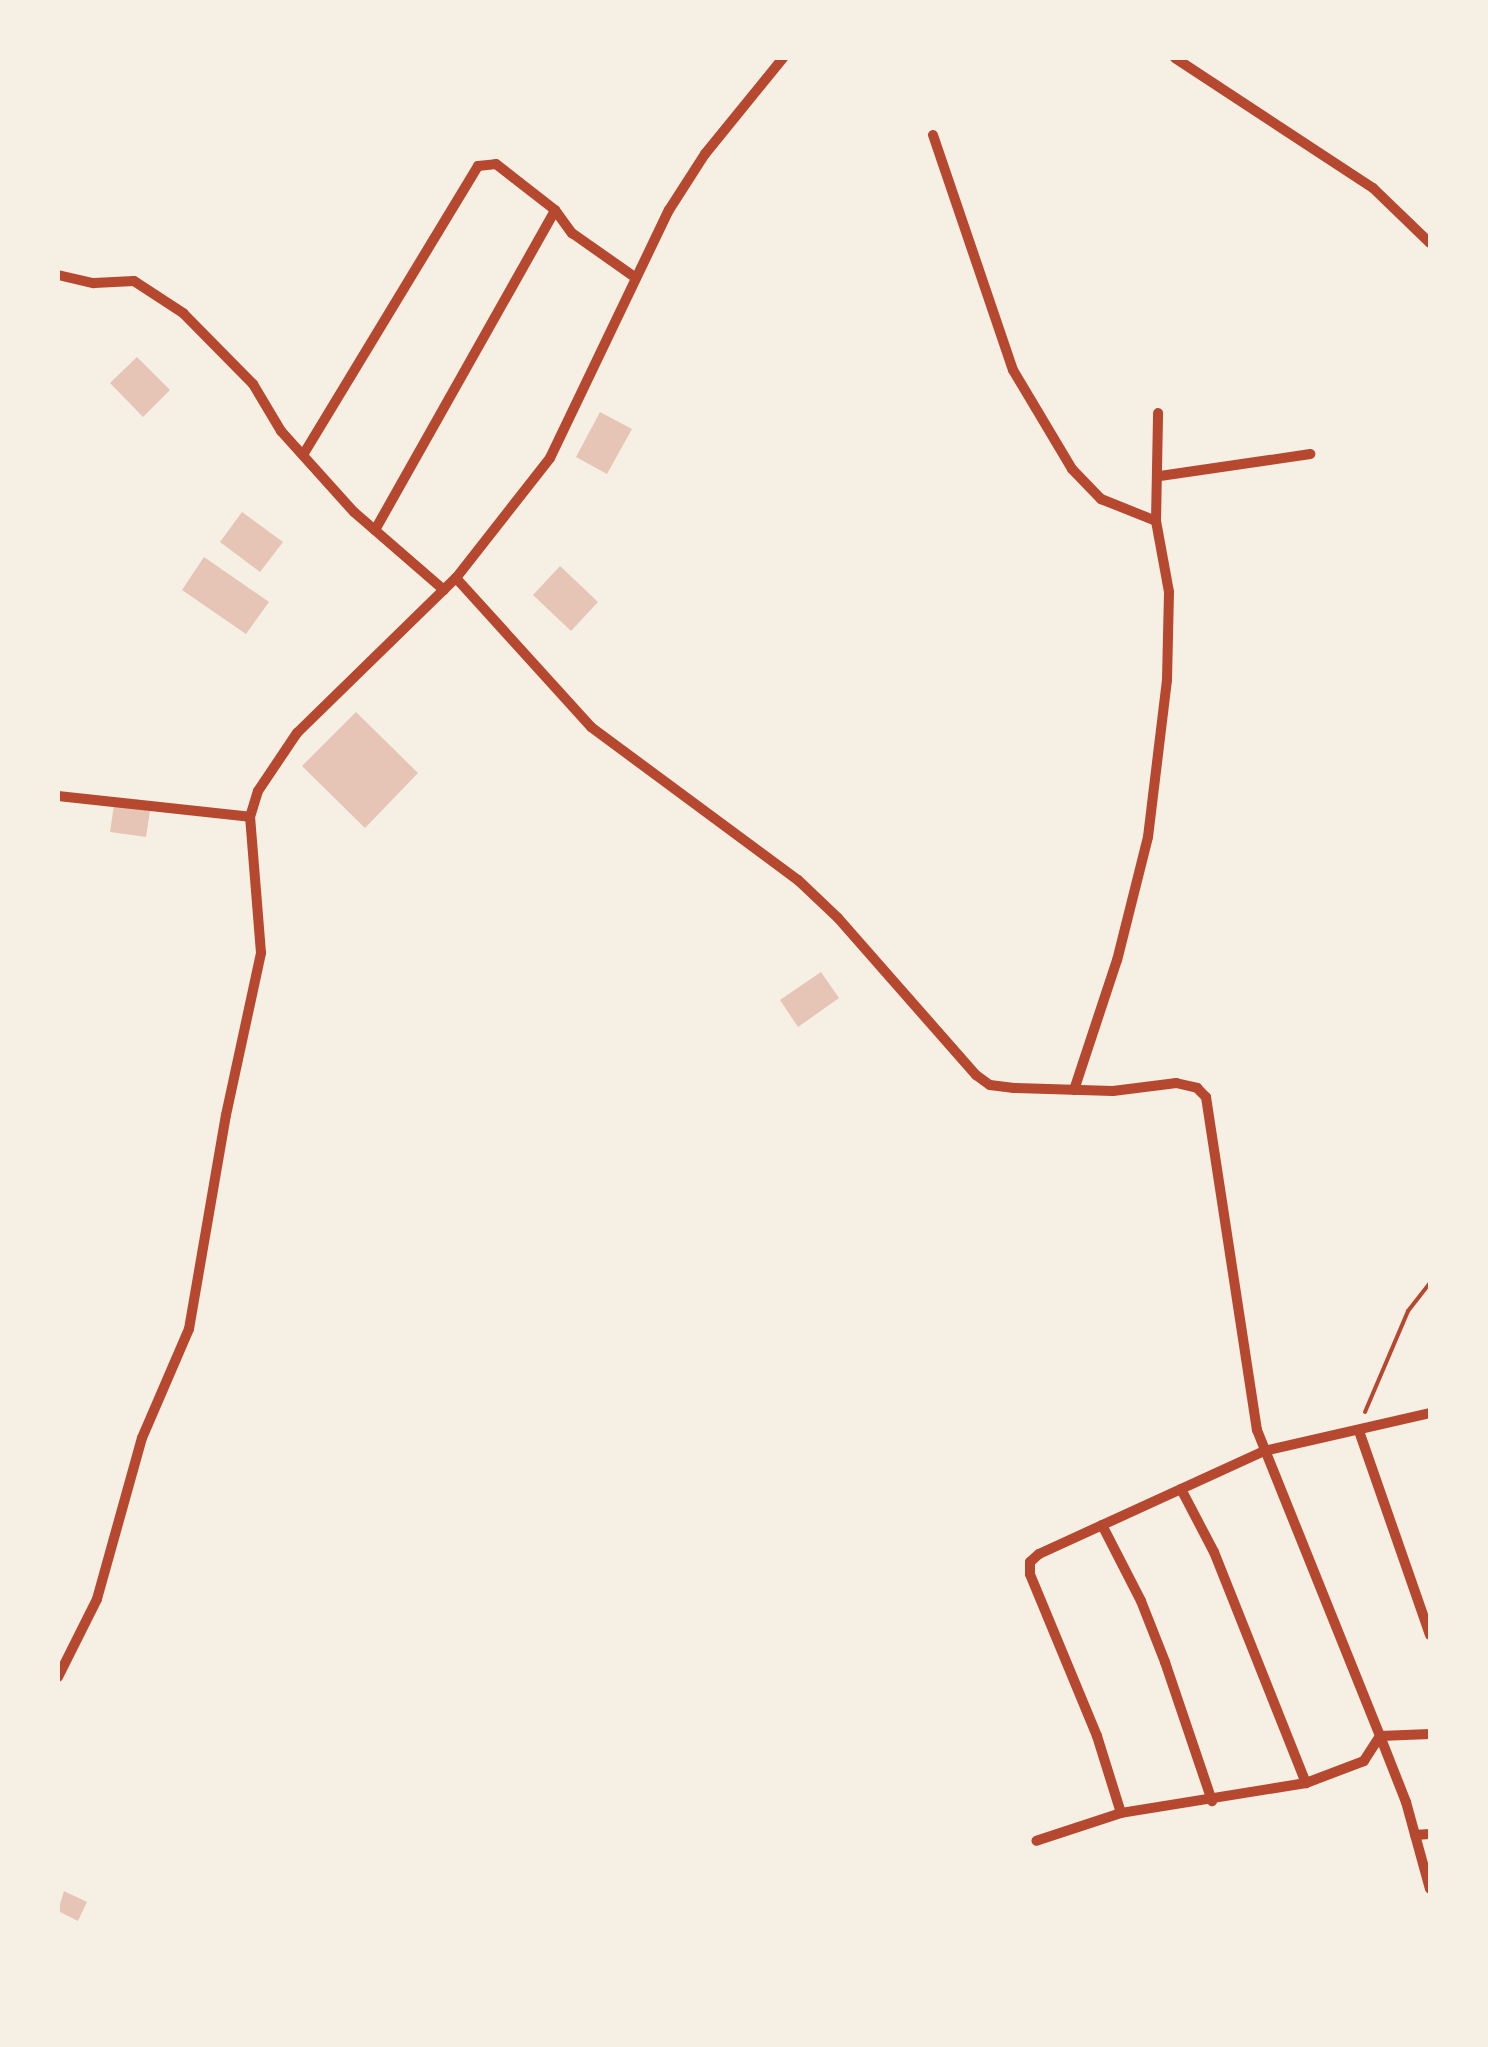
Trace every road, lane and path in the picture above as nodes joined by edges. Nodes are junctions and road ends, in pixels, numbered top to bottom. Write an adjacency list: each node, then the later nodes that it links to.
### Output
1 (783, 58): 7 (street)
2 (1175, 58): 5 (street)
3 (933, 134): 12 (street)
4 (555, 210): 7 (street); 10 (street); 13 (street)
5 (1430, 243)
6 (58, 274): 10 (street)
7 (636, 278): 14 (street)
8 (1158, 414): 11 (street)
9 (1310, 454): 11 (street)
10 (303, 455): 13 (street)
11 (1160, 476): 12 (street)
12 (1156, 521): 18 (street)
13 (375, 530): 15 (street)
14 (456, 578): 15 (street); 18 (street)
15 (444, 590): 17 (street)
16 (58, 796): 17 (street)
17 (250, 817): 26 (street)
18 (1074, 1090): 22 (street)
19 (1430, 1283): 21 (path)
20 (1430, 1413): 21 (street)
21 (1358, 1431): 22 (street); 25 (street)
22 (1264, 1451): 23 (street); 28 (street)
23 (1181, 1489): 24 (street); 29 (street)
24 (1102, 1526): 30 (street); 31 (street)
25 (1430, 1636)
26 (58, 1678)
27 (1430, 1734): 28 (street)
28 (1380, 1736): 29 (street); 33 (street)
29 (1306, 1783): 30 (street)
30 (1212, 1801): 31 (street)
31 (1120, 1813): 34 (street)
32 (1430, 1834): 33 (street)
33 (1415, 1835): 35 (street)
34 (1036, 1840)
35 (1430, 1889)

